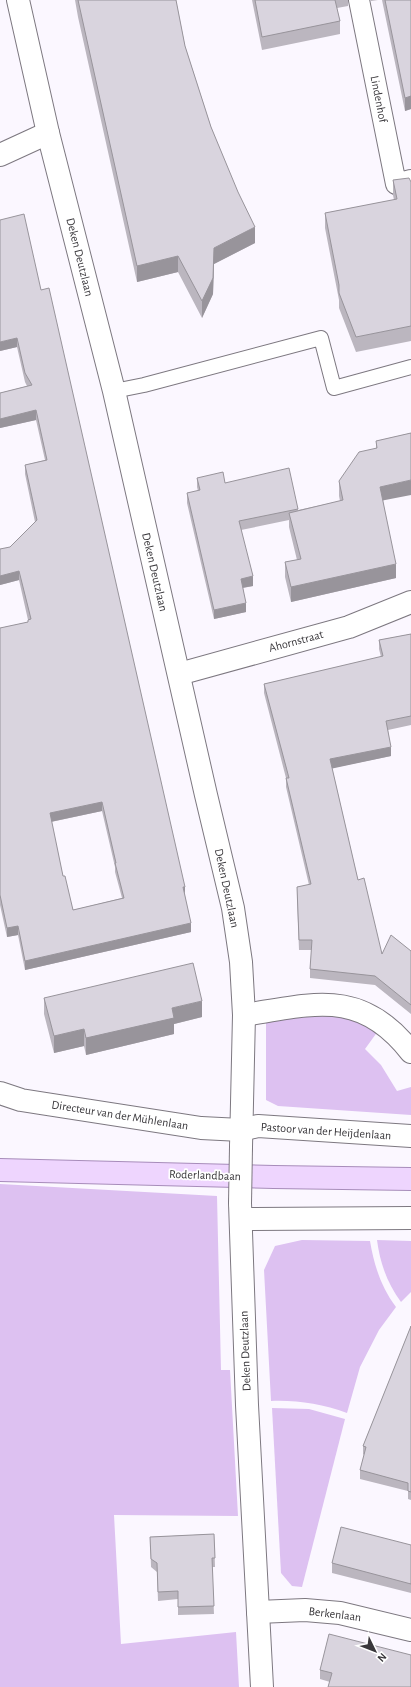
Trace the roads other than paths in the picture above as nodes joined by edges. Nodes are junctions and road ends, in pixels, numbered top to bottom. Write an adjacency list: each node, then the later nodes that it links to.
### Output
1 (18, 0): 3 (street)
2 (359, 0): 5 (street, Lindenhof)
3 (48, 133): 4 (street); 7 (street, Deken Deutzlaan)
4 (0, 155)
5 (411, 180)
6 (411, 367): 7 (lane)
7 (114, 391): 9 (street, Deken Deutzlaan)
8 (411, 602): 9 (street, Ahornstraat)
9 (179, 674): 10 (street, Deken Deutzlaan)
10 (244, 1015): 11 (street); 14 (street, Deken Deutzlaan)
11 (411, 1052)
12 (0, 1093): 14 (street, Directeur van der Mühlenlaan)
13 (411, 1136): 14 (street, Pastoor van der Heijdenlaan)
14 (241, 1139): 17 (street, Deken Deutzlaan, bridge)
15 (0, 1170): 16 (main road, Roderlandbaan)
16 (411, 1179)
17 (240, 1211): 18 (street); 19 (street, Deken Deutzlaan)
18 (411, 1218)
19 (258, 1612): 20 (street, Berkenlaan); 21 (street, Deken Deutzlaan)
20 (411, 1630)
21 (262, 1687)

